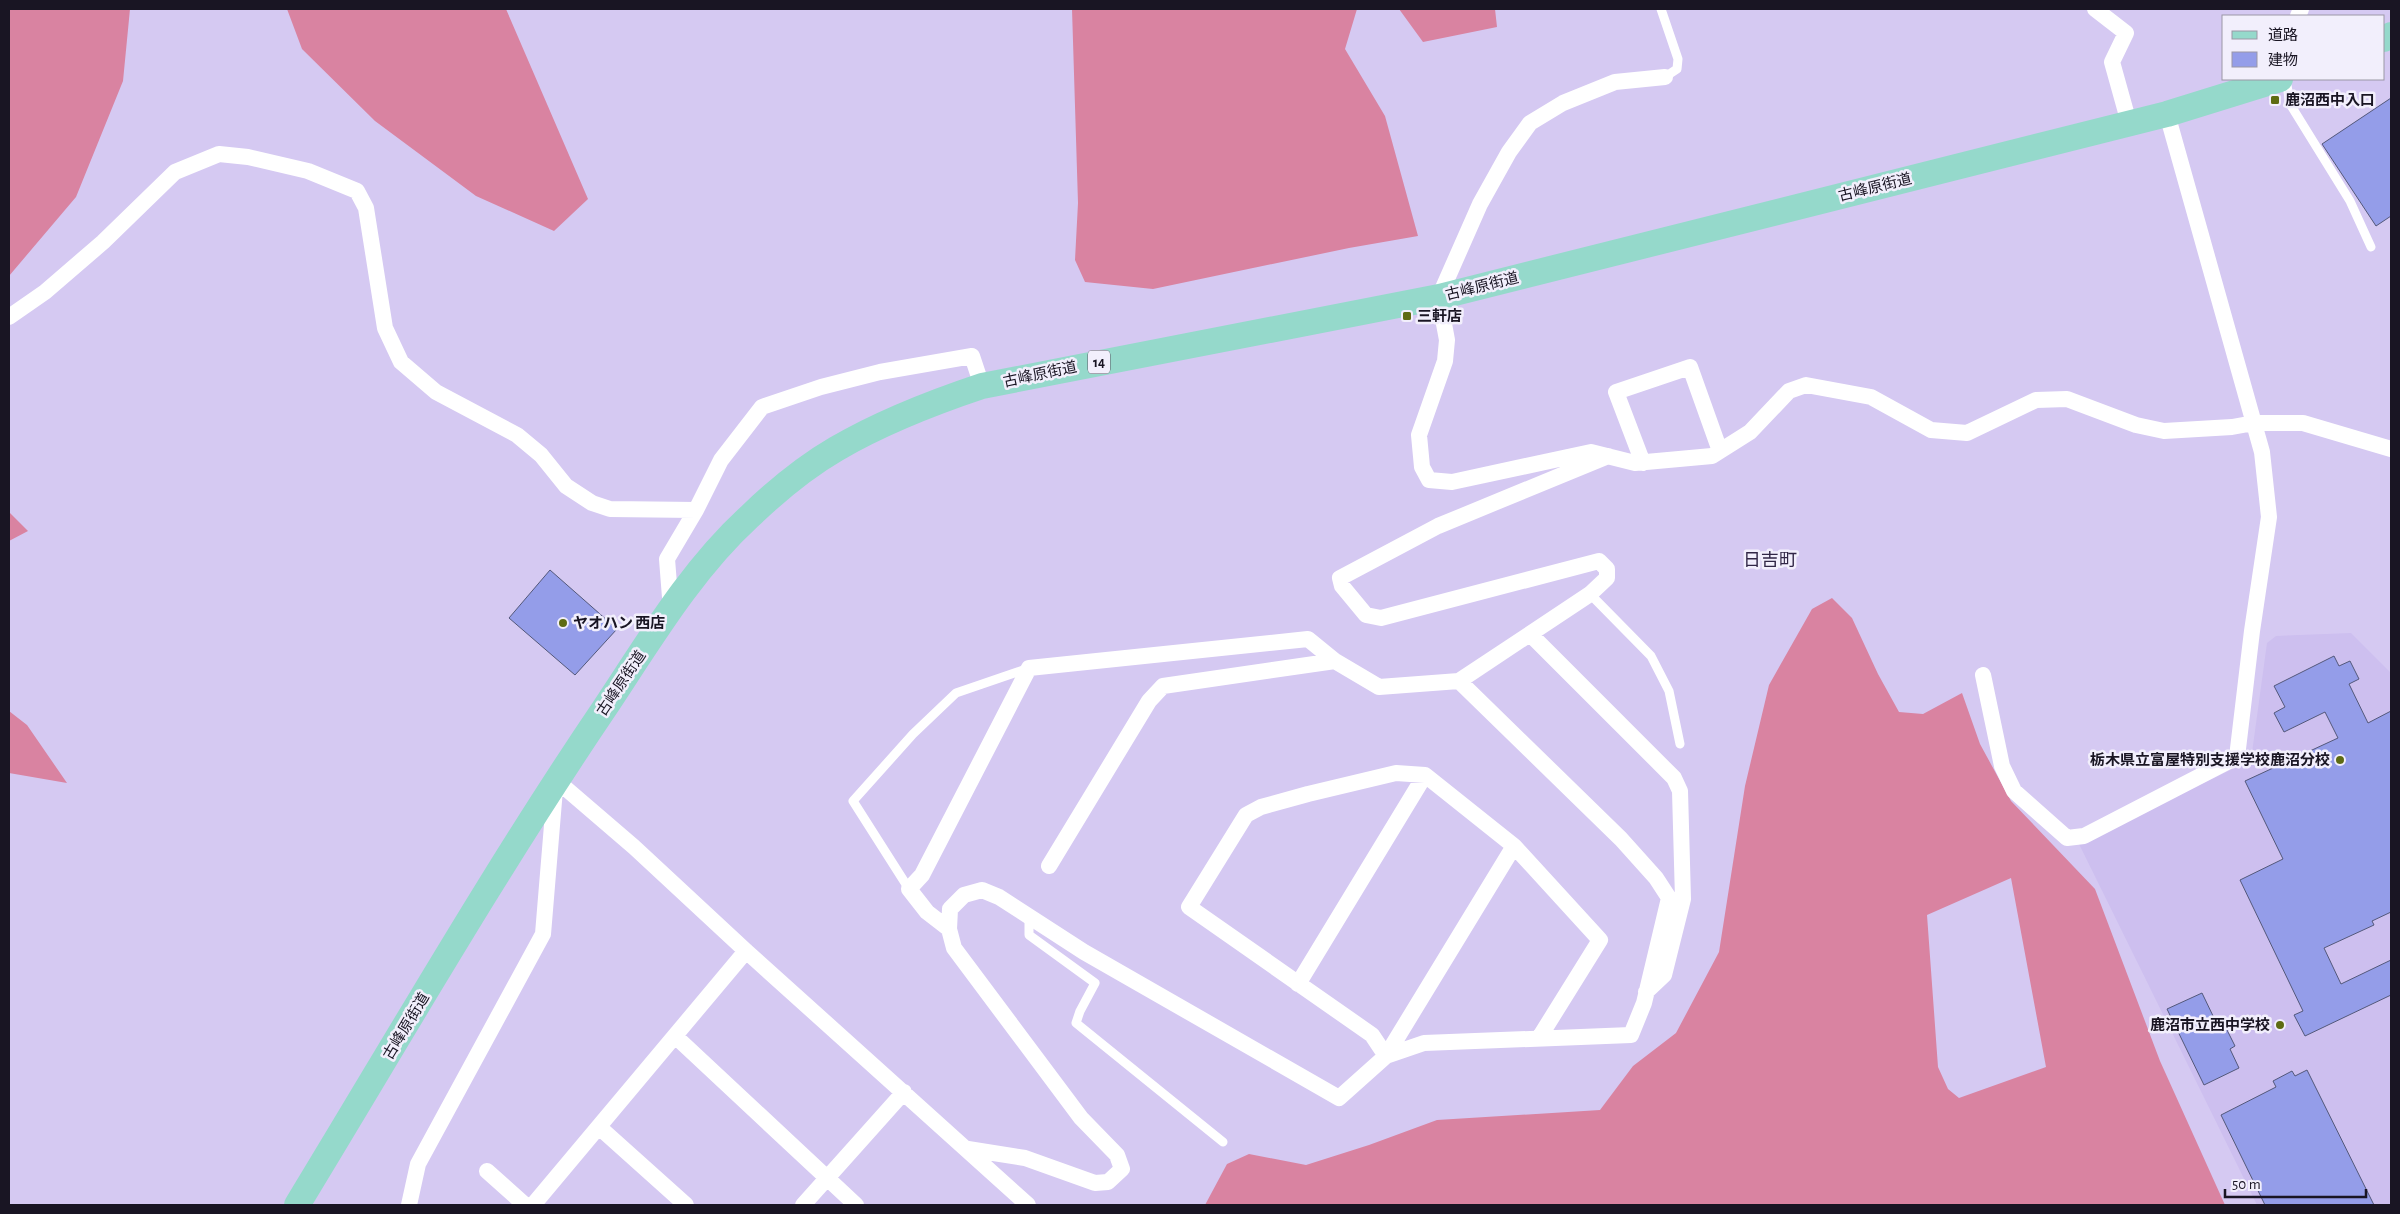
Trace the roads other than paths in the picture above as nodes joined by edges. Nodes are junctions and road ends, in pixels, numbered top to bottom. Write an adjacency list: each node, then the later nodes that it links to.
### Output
1 (1662, 9): 3 (lane)
2 (2095, 9): 7 (street)
3 (1665, 77): 9 (street)
4 (2277, 80): 6 (main road, 古峰原街道 / 14)
5 (2286, 80): 8 (lane)
6 (2167, 114): 7 (main road, 古峰原街道 / 14); 12 (street)
7 (2129, 123): 9 (main road, 古峰原街道 / 14)
8 (2371, 247)
9 (1439, 297): 11 (main road, 古峰原街道 / 14); 15 (street)
10 (9, 317): 17 (street)
11 (982, 386): 17 (street); 19 (main road, 古峰原街道 / 14)
12 (2254, 423): 13 (street); 14 (street); 23 (street)
13 (2391, 449)
14 (1720, 451): 16 (street); 16 (street)
15 (1608, 456): 16 (street); 18 (street)
16 (1643, 463)
17 (696, 510): 19 (street)
18 (1590, 594): 20 (street); 25 (lane)
19 (671, 610): 27 (main road, 古峰原街道 / 14)
20 (1530, 634): 24 (street); 35 (street)
21 (1335, 662): 22 (street); 24 (street); 29 (street)
22 (1029, 668): 30 (street); 30 (lane)
23 (1983, 675)
24 (1459, 681): 35 (street)
25 (1680, 744)
26 (1425, 775): 28 (street); 34 (street); 34 (street)
27 (556, 780): 33 (street); 45 (main road, 古峰原街道 / 14); 46 (street)
28 (1514, 846): 37 (street); 38 (street)
29 (1049, 866)
30 (909, 889): 32 (street)
31 (1029, 917): 32 (street); 38 (street); 41 (lane)
32 (949, 929): 42 (street)
33 (746, 951): 36 (street); 39 (street)
34 (1298, 984): 38 (street)
35 (1646, 992): 37 (street)
36 (675, 1036): 40 (street); 44 (street)
37 (1540, 1038): 38 (street)
38 (1386, 1056)
39 (904, 1092): 42 (street); 44 (street)
40 (599, 1127): 48 (street); 49 (street)
41 (1223, 1142)
42 (968, 1149): 52 (street)
43 (487, 1171): 47 (street)
44 (827, 1178): 50 (street); 51 (street)
45 (297, 1205)
46 (409, 1205)
47 (525, 1205)
48 (533, 1205)
49 (686, 1205)
50 (803, 1205)
51 (856, 1205)
52 (1028, 1205)

